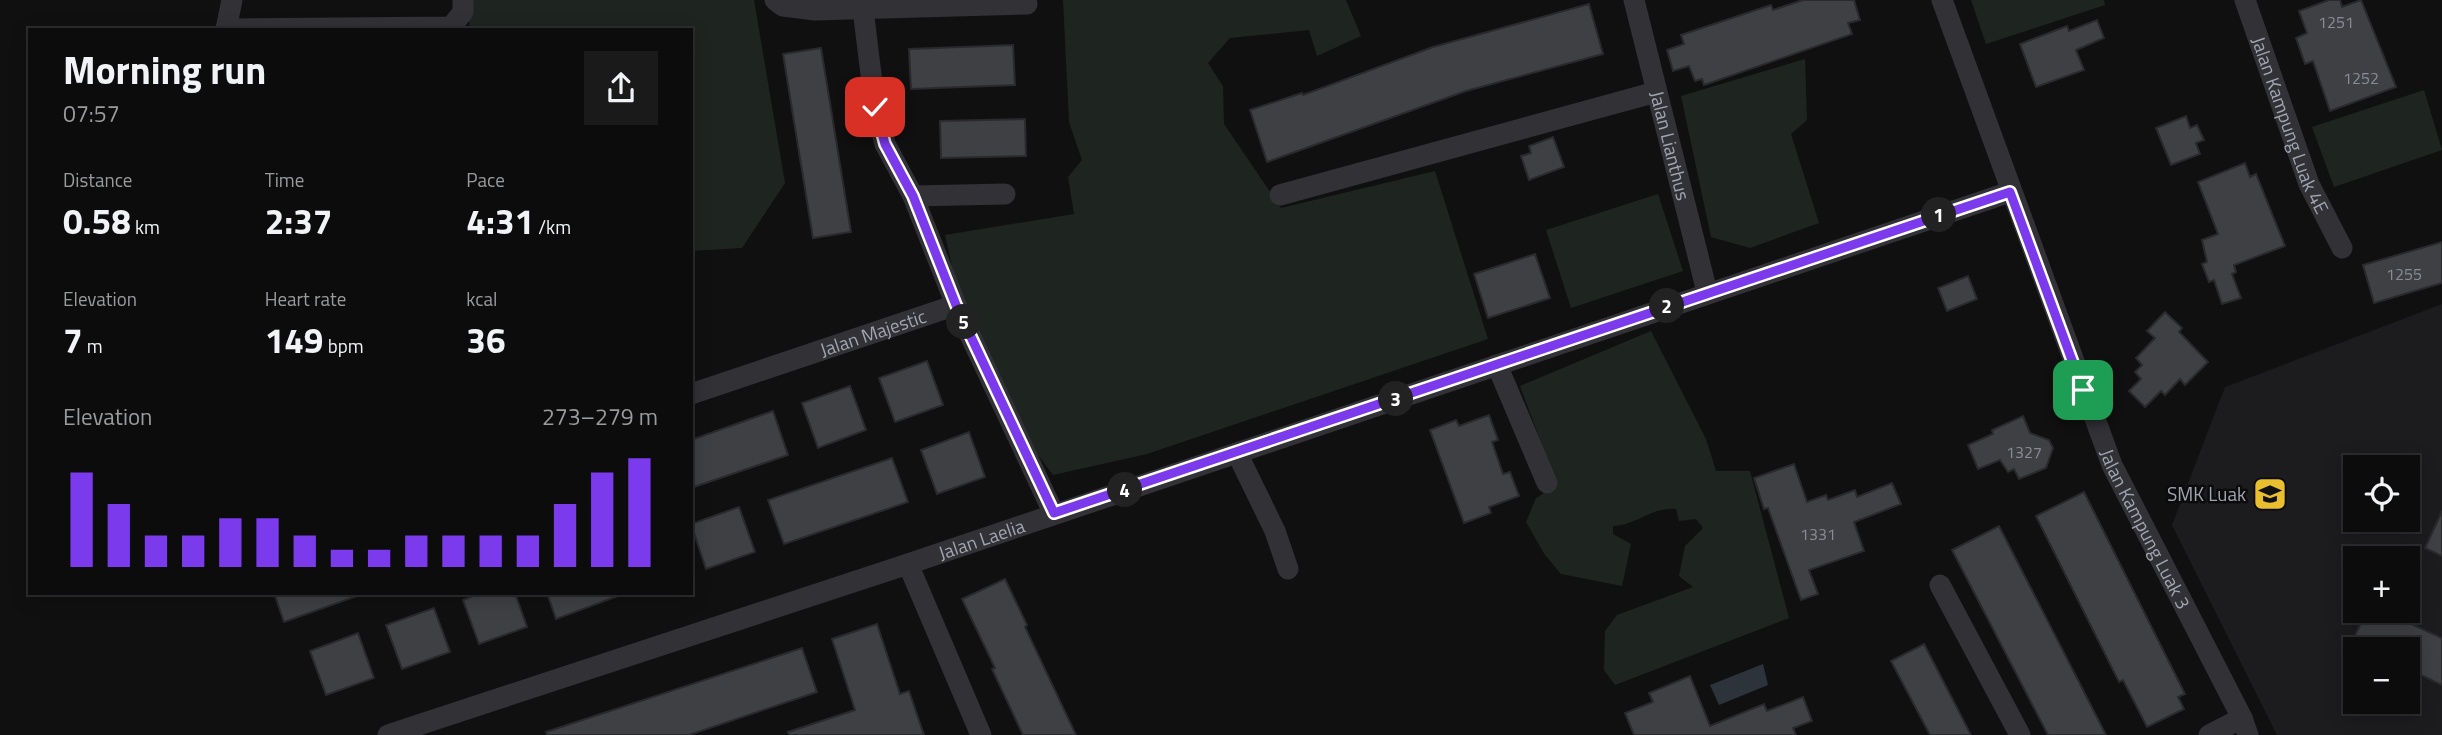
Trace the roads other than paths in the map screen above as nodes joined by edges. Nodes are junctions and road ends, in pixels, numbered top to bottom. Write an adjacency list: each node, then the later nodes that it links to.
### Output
1 (233, 0): 10 (street)
2 (463, 0): 11 (street)
3 (775, 0): 9 (street)
4 (1634, 0): 12 (street, Jalan Lianthus)
5 (1942, 0): 13 (street, Jalan Kampung Luak 3)
6 (2245, 0): 17 (street, Jalan Kampung Luak 4E)
7 (944, 2): 8 (street); 9 (street)
8 (1027, 4)
9 (863, 9): 16 (street)
10 (226, 28)
11 (338, 28)
12 (1656, 92): 15 (street); 18 (street, Jalan Lianthus)
13 (2010, 192): 18 (street, Jalan Laelia); 28 (street, Jalan Kampung Luak 3)
14 (1005, 194): 16 (street)
15 (1280, 195)
16 (913, 196): 19 (street)
17 (2342, 248)
18 (1707, 292): 20 (street, Jalan Laelia)
19 (956, 305): 21 (street, Jalan Majestic); 24 (street)
20 (1497, 365): 22 (street, Jalan Laelia); 23 (street)
21 (693, 393)
22 (1237, 453): 24 (street, Jalan Laelia); 26 (street)
23 (1547, 483)
24 (1054, 513): 25 (street, Jalan Laelia)
25 (908, 564): 29 (street, Jalan Laelia); 30 (street)
26 (1288, 569)
27 (1940, 585): 31 (street)
28 (2245, 727): 32 (street)
29 (388, 735)
30 (981, 735)
31 (2020, 735)
32 (2209, 735)

